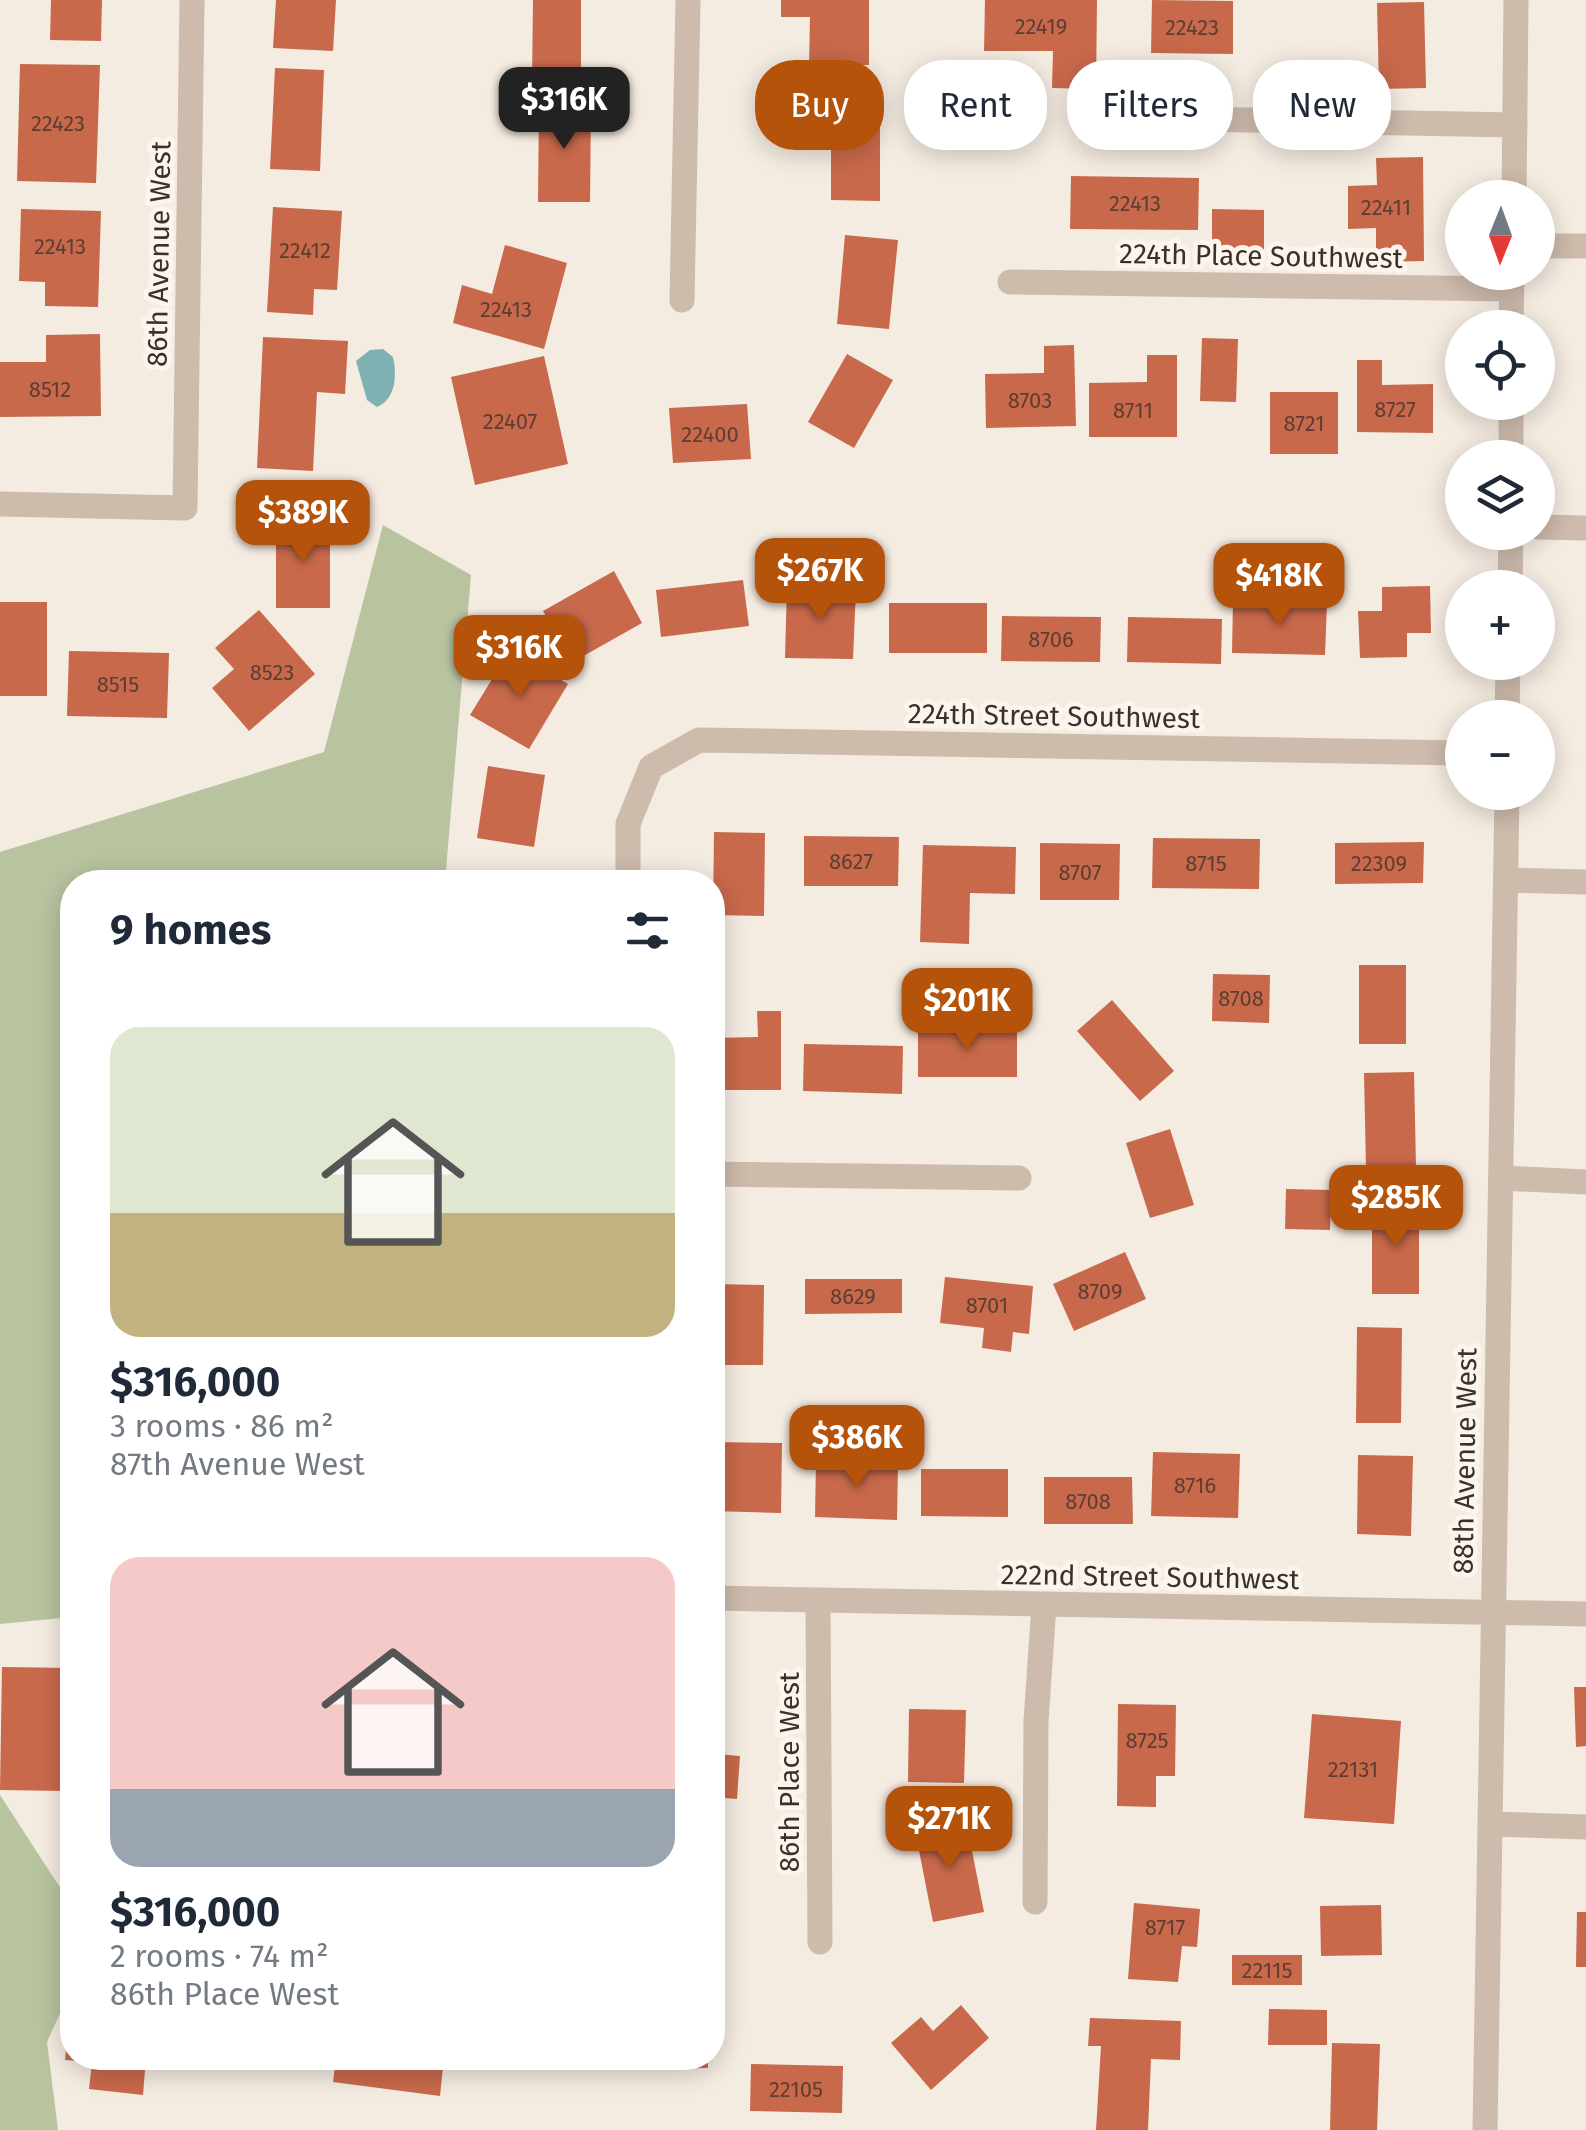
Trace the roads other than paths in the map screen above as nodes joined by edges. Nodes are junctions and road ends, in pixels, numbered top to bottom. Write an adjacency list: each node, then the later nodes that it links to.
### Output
1 (192, 0): 12 (street, 86th Avenue West)
2 (688, 0): 11 (street)
3 (1516, 0): 5 (street)
4 (1233, 120): 5 (street)
5 (1514, 125): 6 (street)
6 (1514, 180)
7 (1555, 246): 8 (street)
8 (1586, 246)
9 (1445, 281): 10 (street, 224th Place Southwest)
10 (1010, 282)
11 (682, 300)
12 (0, 504)
13 (1555, 527): 14 (street)
14 (1586, 528)
15 (1445, 753): 17 (street, 224th Street Southwest)
16 (1507, 810): 18 (street, 88th Avenue West)
17 (628, 870)
18 (1506, 880): 19 (street); 22 (street, 88th Avenue West)
19 (1586, 882)
20 (725, 1174): 21 (street)
21 (1019, 1178)
22 (1501, 1178): 23 (street); 27 (street, 88th Avenue West)
23 (1586, 1182)
24 (725, 1598): 25 (street, 222nd Street Southwest)
25 (818, 1601): 26 (street, 222nd Street Southwest); 32 (street, 86th Place West)
26 (1044, 1605): 27 (street, 222nd Street Southwest); 31 (street)
27 (1492, 1611): 28 (street, 222nd Street Southwest); 29 (street, 88th Avenue West)
28 (1586, 1614)
29 (1490, 1824): 30 (street); 33 (street, 88th Avenue West)
30 (1586, 1827)
31 (1035, 1902)
32 (820, 1942)
33 (1485, 2130)

